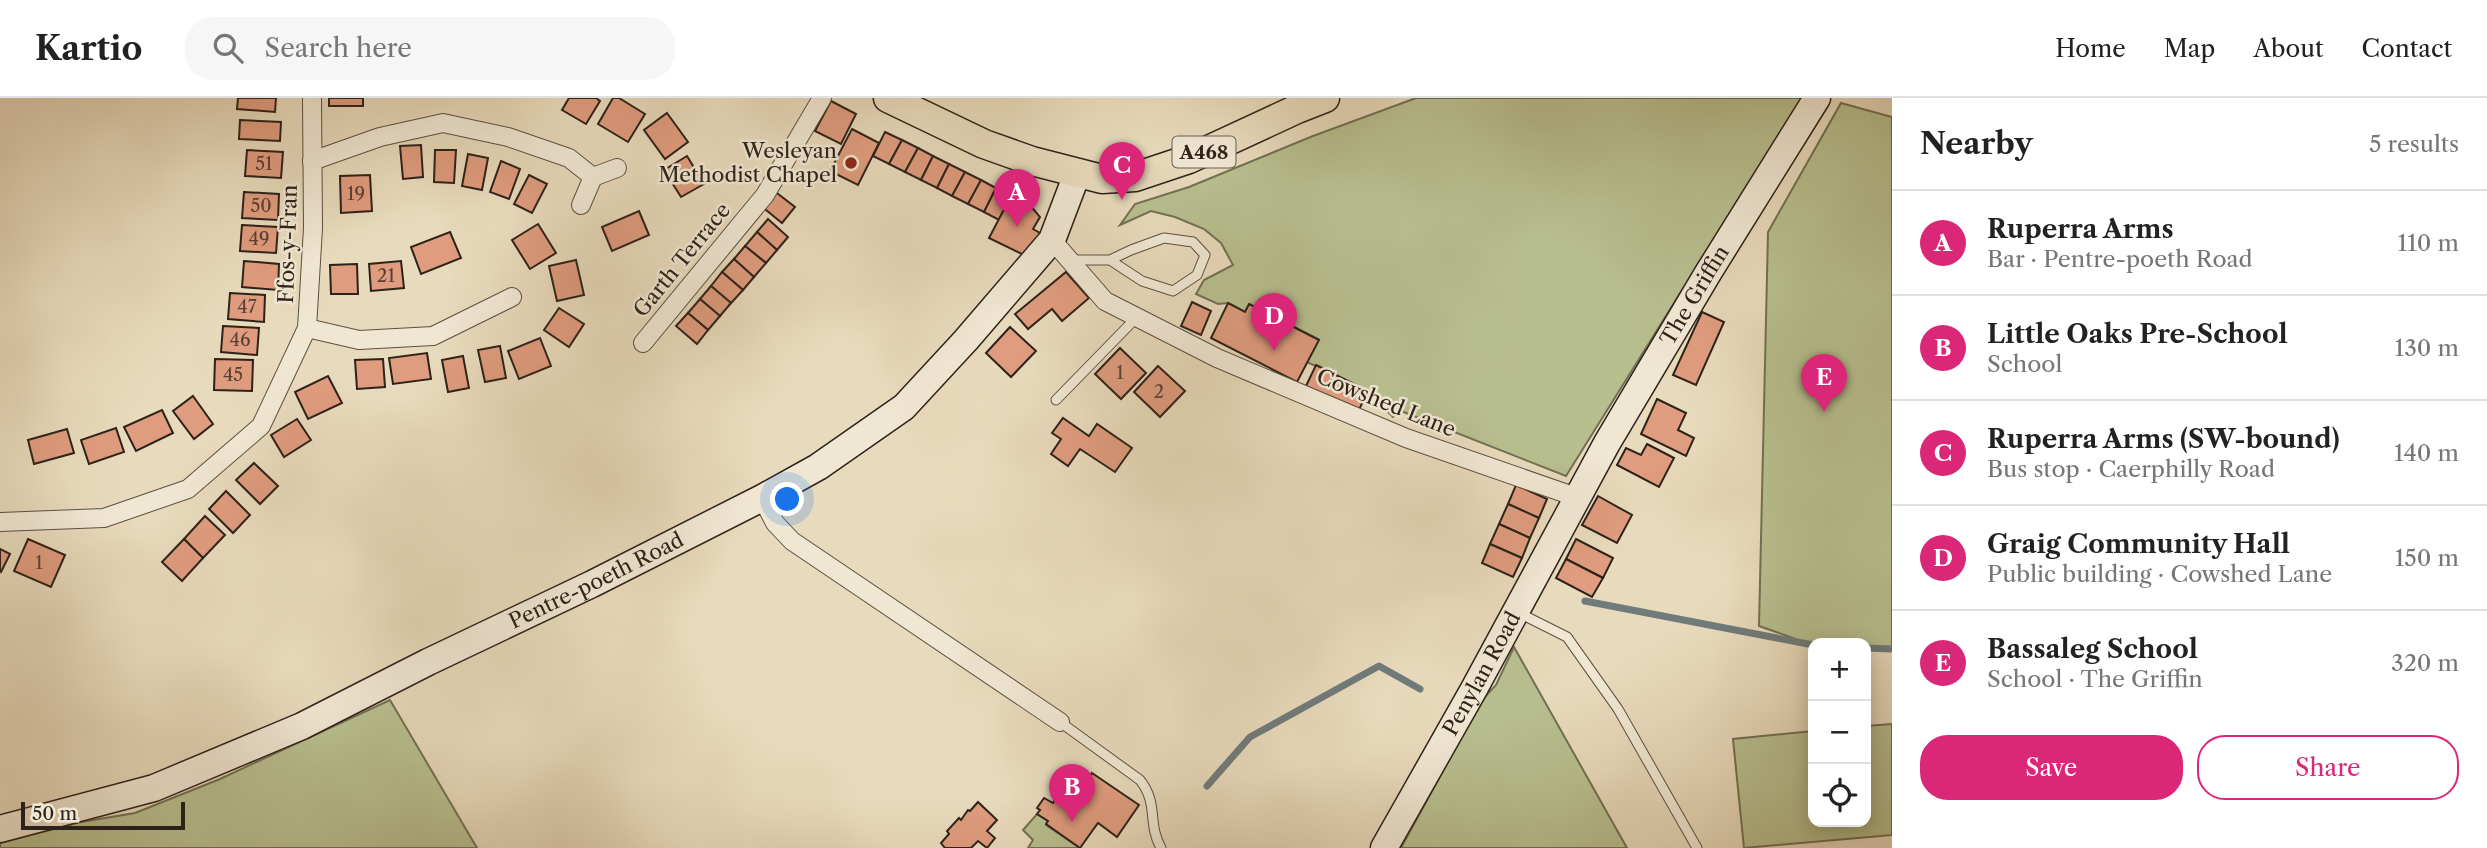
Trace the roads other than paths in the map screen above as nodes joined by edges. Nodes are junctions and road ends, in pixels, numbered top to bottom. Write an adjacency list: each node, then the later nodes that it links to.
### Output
1 (312, 98): 6 (street, Ffos-y-Fran)
2 (822, 98): 17 (street, Garth Terrace)
3 (888, 98): 8 (main road, A468)
4 (1325, 98): 8 (main road, A468)
5 (1817, 98): 19 (street, The Griffin)
6 (312, 162): 9 (street, Ffos-y-Fran); 16 (street, Ffos-y-Fran)
7 (617, 168): 9 (street)
8 (1077, 174): 11 (street, Pentre-poeth Road)
9 (593, 177): 10 (street)
10 (581, 205)
11 (1052, 240): 12 (street, Cowshed Lane); 20 (street, Pentre-poeth Road)
12 (1071, 260): 13 (lane); 15 (street, Cowshed Lane)
13 (1110, 260): 13 (lane)
14 (512, 297): 16 (street, Ffos-y-Fran)
15 (1138, 317): 18 (lane); 19 (street, Cowshed Lane)
16 (307, 328): 21 (street, Ffos-y-Fran)
17 (643, 343)
18 (1056, 400)
19 (1576, 497): 22 (street, Penylan Road)
20 (762, 498): 23 (street); 24 (street, Pentre-poeth Road)
21 (0, 522)
22 (1515, 611): 26 (street, Penylan Road); 27 (lane)
23 (1060, 722): 25 (lane)
24 (0, 830)
25 (1161, 848)
26 (1384, 848)
27 (1697, 848)

